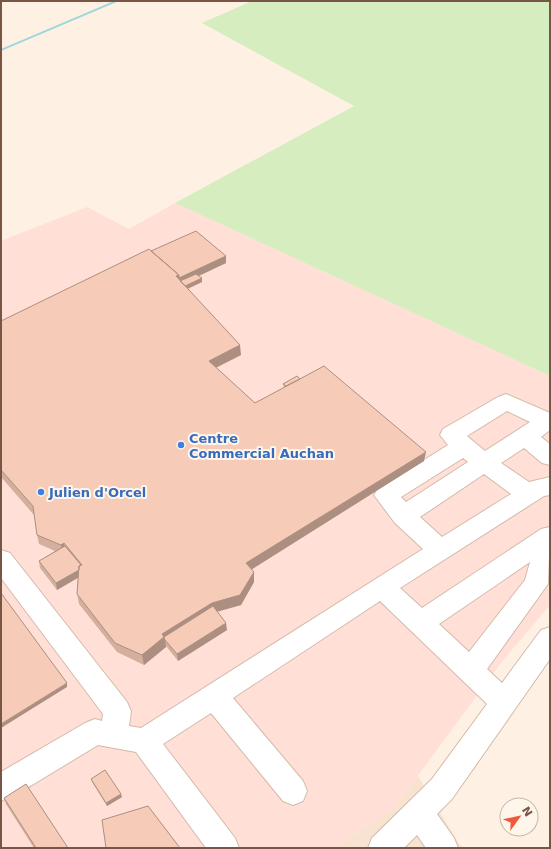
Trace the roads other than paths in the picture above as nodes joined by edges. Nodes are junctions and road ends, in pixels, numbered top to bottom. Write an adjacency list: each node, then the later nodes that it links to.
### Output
1 (549, 421): 2 (street); 3 (street)
2 (525, 436): 4 (street); 5 (street)
3 (464, 446): 5 (street); 8 (street)
4 (550, 457)
5 (484, 463): 7 (street); 8 (street)
6 (550, 486): 7 (street)
7 (528, 494): 10 (street)
8 (403, 516): 10 (street)
9 (550, 536): 13 (street); 15 (street)
10 (440, 550): 12 (street)
11 (1, 560): 18 (street)
12 (382, 587): 13 (street); 16 (street)
13 (420, 623): 15 (street)
14 (550, 638): 17 (street)
15 (470, 670): 17 (street)
16 (214, 696): 19 (street); 21 (street)
17 (504, 702): 22 (street)
18 (114, 736): 19 (street); 20 (street)
19 (144, 741): 23 (street)
20 (12, 782)
21 (293, 791)
22 (419, 812): 24 (street); 25 (street)
23 (224, 848)
24 (383, 848)
25 (442, 848)

